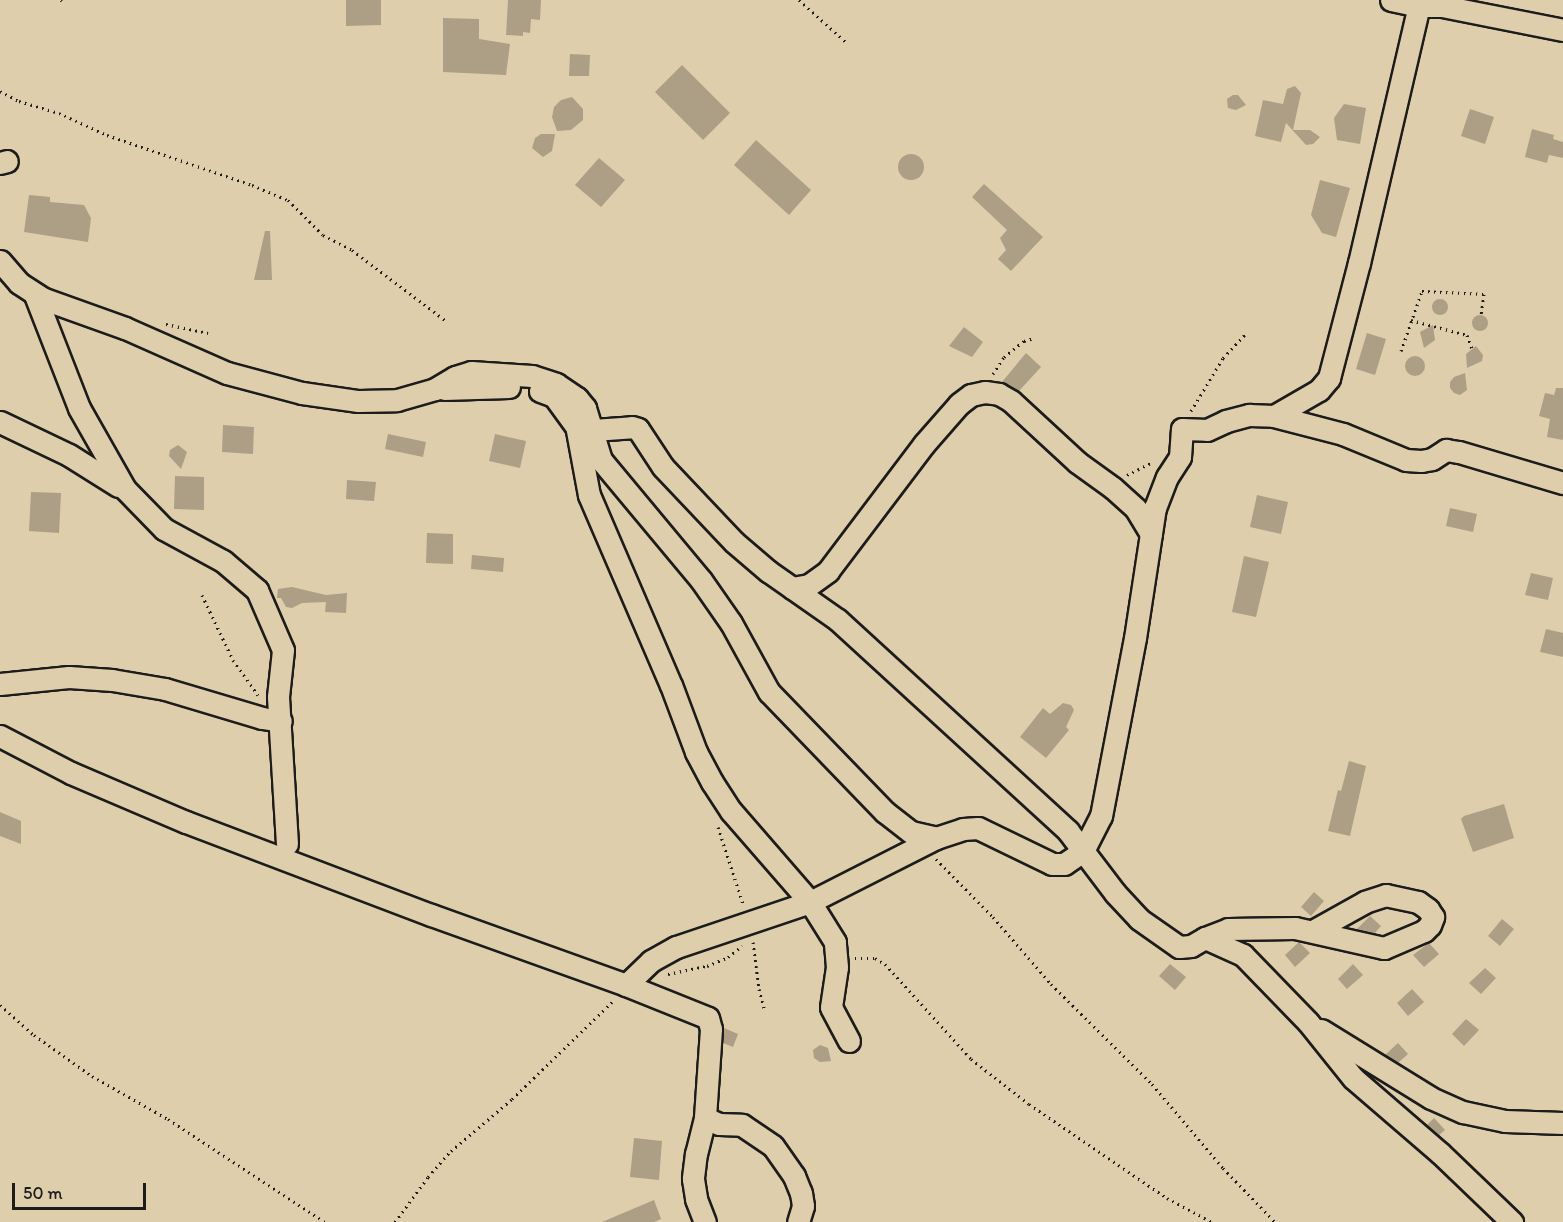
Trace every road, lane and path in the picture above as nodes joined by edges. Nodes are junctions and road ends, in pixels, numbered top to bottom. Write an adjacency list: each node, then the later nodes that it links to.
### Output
1 (799, 0): 6 (path)
2 (1391, 0): 4 (street)
3 (1442, 3): 4 (street); 5 (street)
4 (1419, 6): 18 (street)
5 (1563, 30)
6 (847, 43)
7 (0, 91): 11 (path)
8 (0, 261): 9 (street)
9 (35, 294): 20 (street); 25 (street)
10 (1482, 315): 12 (path)
11 (445, 320)
12 (1411, 320): 15 (path); 16 (path)
13 (1247, 332): 21 (path)
14 (1034, 338): 17 (path)
15 (1472, 349)
16 (1401, 351)
17 (988, 393): 23 (street); 27 (street)
18 (1274, 416): 21 (street); 24 (street)
19 (0, 422): 25 (street)
20 (584, 428): 27 (street); 34 (street); 37 (street)
21 (1182, 429): 26 (street)
22 (1161, 458): 23 (path)
23 (1102, 480): 26 (street)
24 (1563, 483)
25 (130, 495): 31 (street)
26 (1151, 534): 36 (street)
27 (792, 588): 36 (street)
28 (202, 595): 30 (path)
29 (0, 684): 31 (street)
30 (261, 699)
31 (281, 721): 35 (street)
32 (0, 736): 42 (street)
33 (716, 820): 38 (path)
34 (929, 842): 36 (street); 37 (street); 54 (path)
35 (287, 844)
36 (1075, 857): 40 (street)
37 (810, 902): 38 (street); 41 (street)
38 (748, 923): 42 (street); 44 (path)
39 (1313, 931): 39 (street); 40 (street)
40 (1205, 938): 45 (street)
41 (837, 971): 46 (street); 53 (path)
42 (626, 985): 47 (street); 50 (path)
43 (0, 1005): 49 (path)
44 (764, 1008)
45 (1308, 1022): 48 (street); 55 (street)
46 (849, 1041)
47 (705, 1118): 51 (street); 52 (street)
48 (1563, 1123)
49 (325, 1222)
50 (395, 1222)
51 (705, 1222)
52 (798, 1222)
53 (1212, 1222)
54 (1275, 1222)
55 (1512, 1222)

